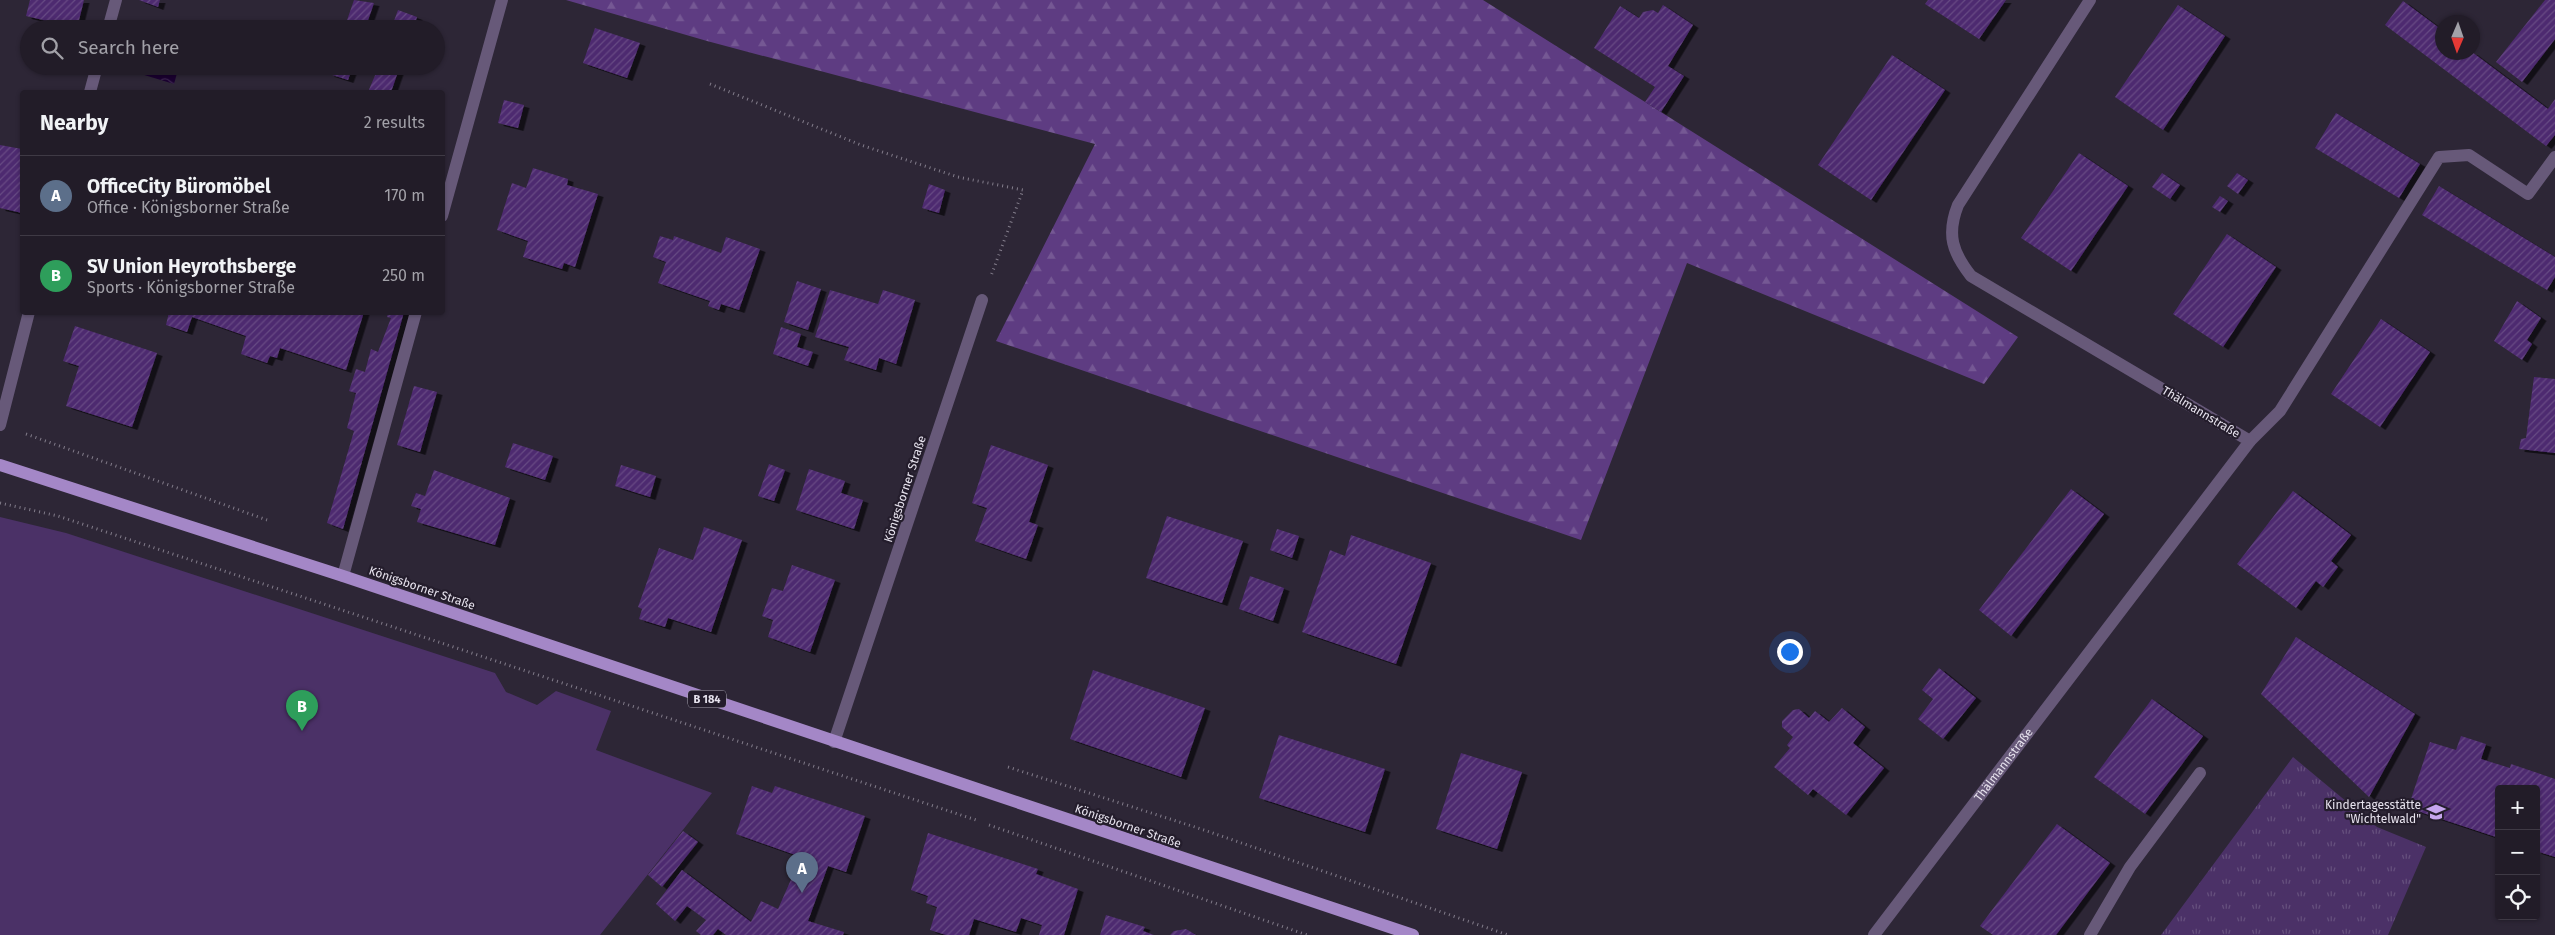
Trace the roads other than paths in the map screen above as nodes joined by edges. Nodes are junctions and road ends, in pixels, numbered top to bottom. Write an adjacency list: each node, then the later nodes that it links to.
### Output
1 (116, 0): 4 (street)
2 (502, 0): 8 (street)
3 (2090, 0): 13 (street, Thälmannstraße)
4 (110, 20)
5 (95, 75): 6 (street)
6 (91, 90)
7 (2555, 157): 13 (street)
8 (445, 205)
9 (982, 300): 16 (street, Königsborner Straße)
10 (28, 315): 12 (street)
11 (415, 315): 15 (street)
12 (0, 425)
13 (2250, 441): 19 (street, Thälmannstraße)
14 (0, 465): 15 (main road, Königsborner Straße / B 184)
15 (344, 576): 16 (main road, Königsborner Straße / B 184)
16 (834, 742): 18 (main road, Königsborner Straße / B 184)
17 (2200, 773): 20 (street)
18 (1413, 935)
19 (1874, 935)
20 (2090, 935)

